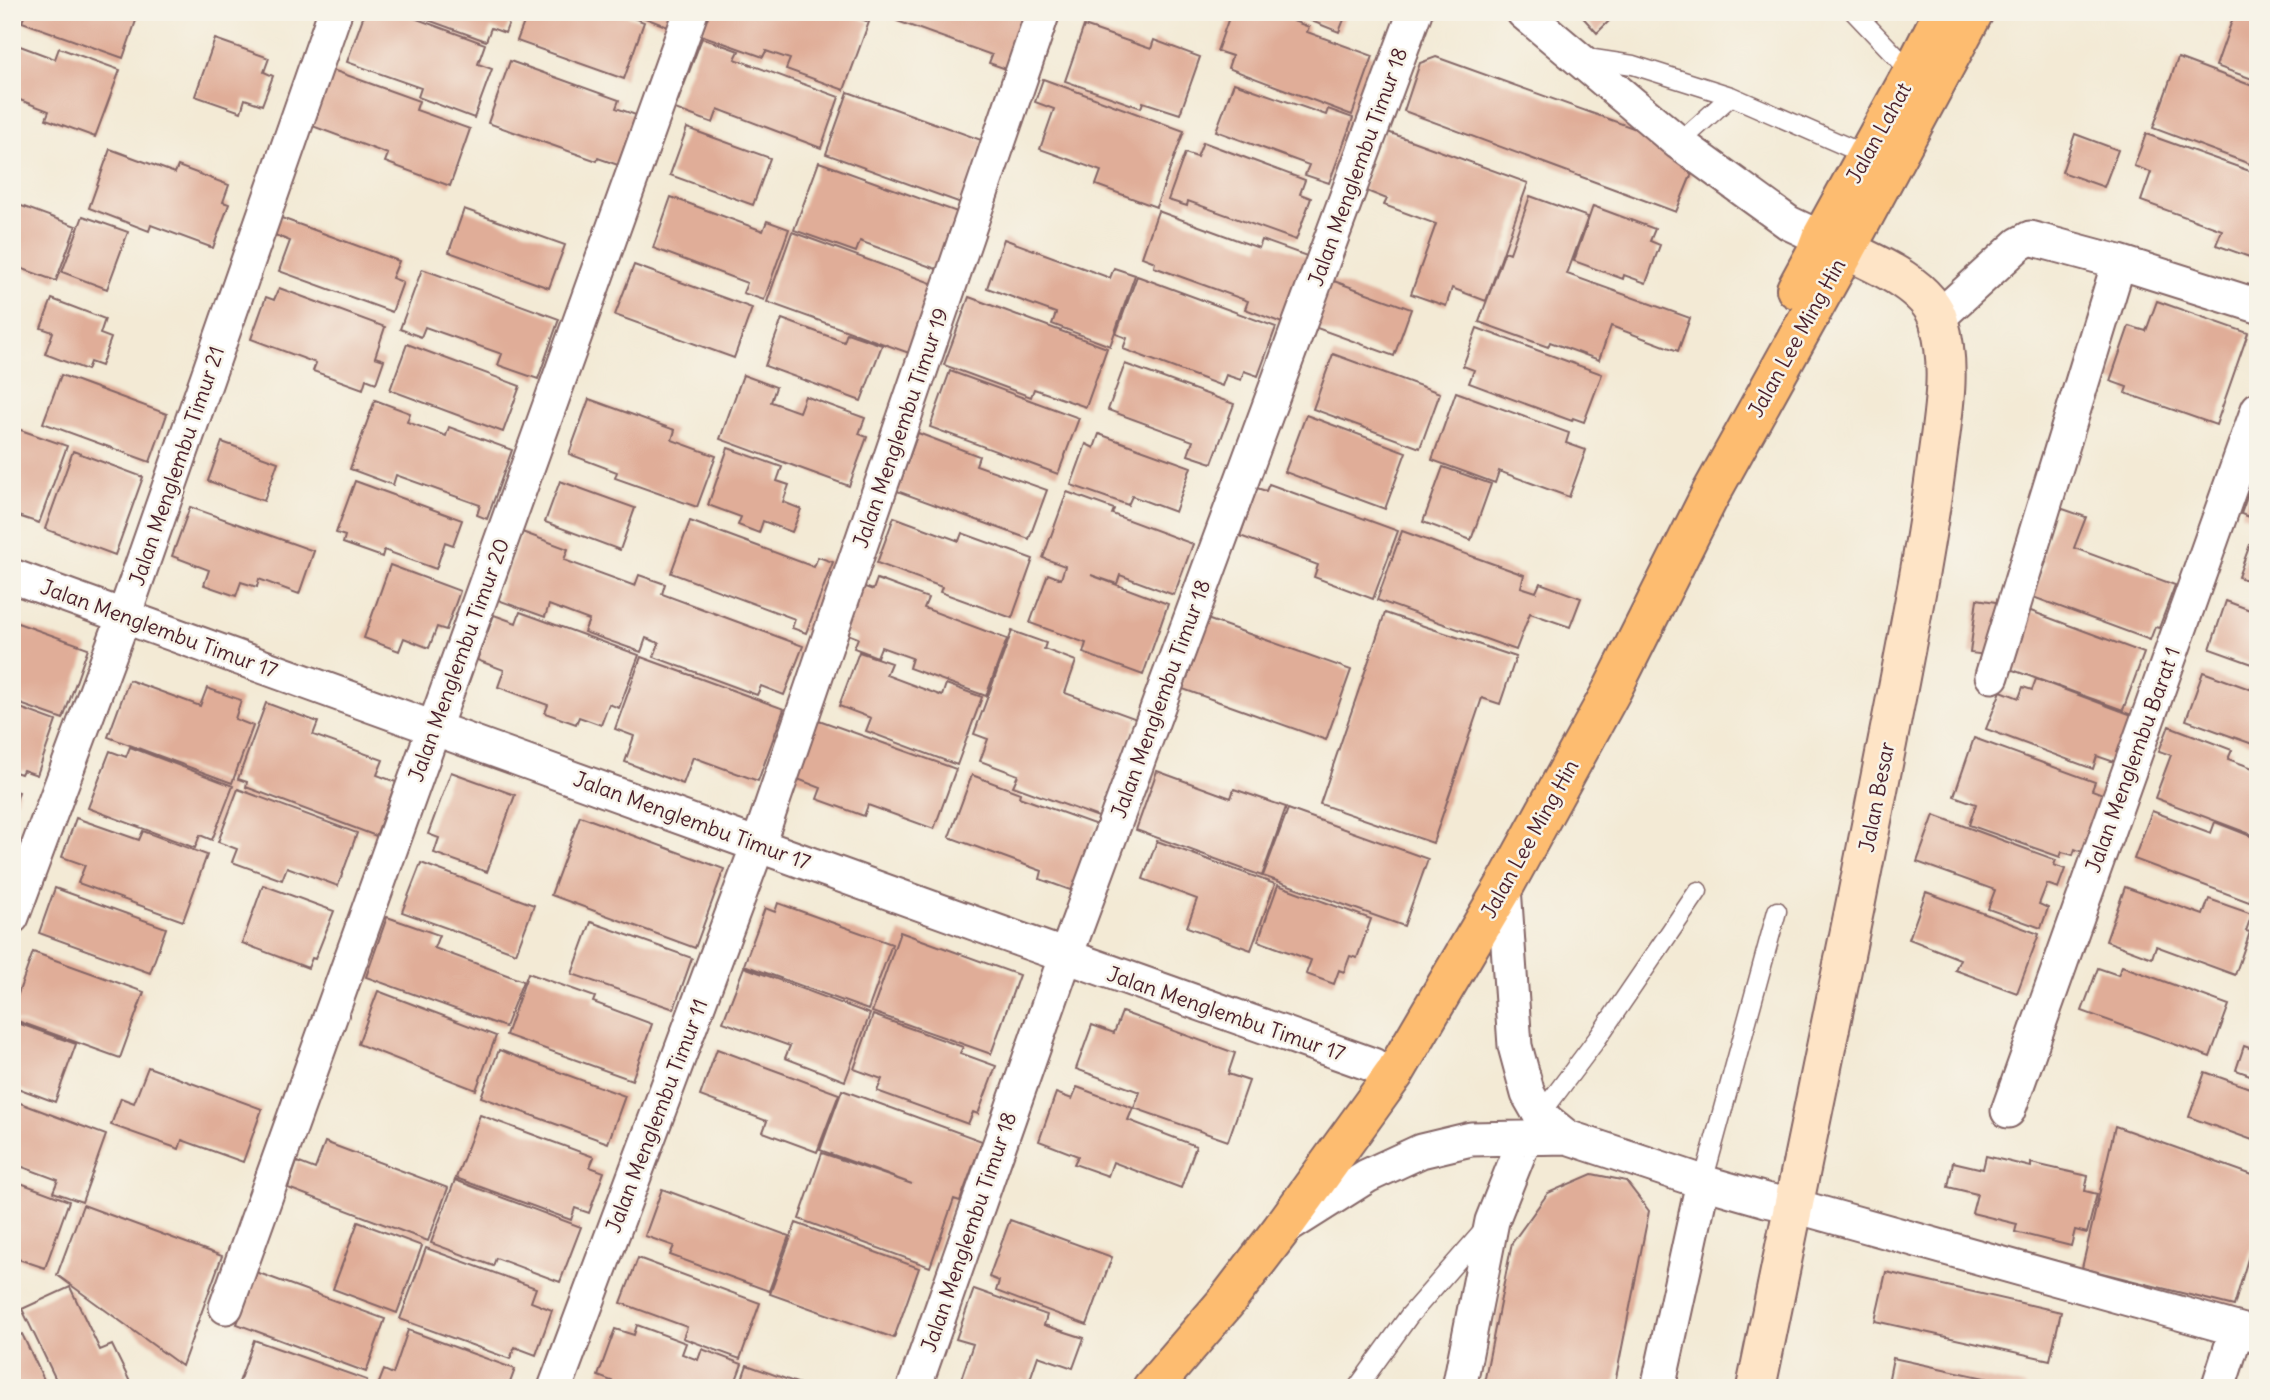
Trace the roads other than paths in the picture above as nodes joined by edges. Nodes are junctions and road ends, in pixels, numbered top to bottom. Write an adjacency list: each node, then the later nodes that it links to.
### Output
1 (335, 12): 20 (street, Jalan Menglembu Timur 21)
2 (691, 12): 22 (street, Jalan Menglembu Timur 20)
3 (1043, 12): 23 (street, Jalan Menglembu Timur 19)
4 (1415, 12): 28 (street, Jalan Menglembu Timur 18)
5 (1523, 12): 9 (street)
6 (1854, 12): 10 (lane)
7 (1943, 12): 10 (main road, Jalan Lahat)
8 (1974, 12): 10 (main road, Jalan Lahat)
9 (1577, 57): 11 (lane); 12 (street)
10 (1922, 81): 13 (main road, Jalan Lahat); 14 (main road, Jalan Lahat)
11 (1731, 96): 12 (lane); 13 (lane)
12 (1679, 143): 14 (street)
13 (1867, 155): 14 (main road, Jalan Lahat)
14 (1828, 241): 17 (main road, Jalan Besar); 24 (main road, Jalan Lee Ming Hin); 29 (main road, Jalan Lee Ming Hin)
15 (2119, 262): 16 (street); 17 (street); 21 (street)
16 (2258, 306)
17 (1938, 318): 33 (main road, Jalan Besar)
18 (2258, 409): 30 (street, Jalan Menglembu Barat 1)
19 (12, 576): 20 (street, Jalan Menglembu Timur 17)
20 (124, 616): 22 (street, Jalan Menglembu Timur 17); 27 (street, Jalan Menglembu Timur 21)
21 (1992, 676)
22 (435, 729): 23 (street, Jalan Menglembu Timur 17); 36 (street, Jalan Menglembu Timur 20)
23 (758, 845): 28 (street, Jalan Menglembu Timur 17); 38 (street, Jalan Menglembu Timur 11)
24 (1504, 887): 31 (street); 35 (main road, Jalan Lee Ming Hin)
25 (1698, 891): 31 (lane)
26 (1777, 911): 32 (lane)
27 (12, 917)
28 (1065, 958): 29 (street, Jalan Menglembu Timur 17); 39 (street, Jalan Menglembu Timur 18)
29 (1373, 1065): 40 (main road, Jalan Lee Ming Hin)
30 (2008, 1111)
31 (1533, 1126): 32 (street); 34 (street); 35 (street)
32 (1703, 1182): 33 (street); 44 (street)
33 (1795, 1206): 37 (street); 45 (main road, Jalan Besar)
34 (1492, 1221): 42 (lane); 43 (street)
35 (1281, 1230): 41 (main road, Jalan Lee Ming Hin)
36 (226, 1307)
37 (2247, 1332): 46 (street)
38 (555, 1388)
39 (914, 1388)
40 (1124, 1388)
41 (1152, 1388)
42 (1357, 1388)
43 (1459, 1388)
44 (1658, 1388)
45 (1756, 1388)
46 (2218, 1388)

